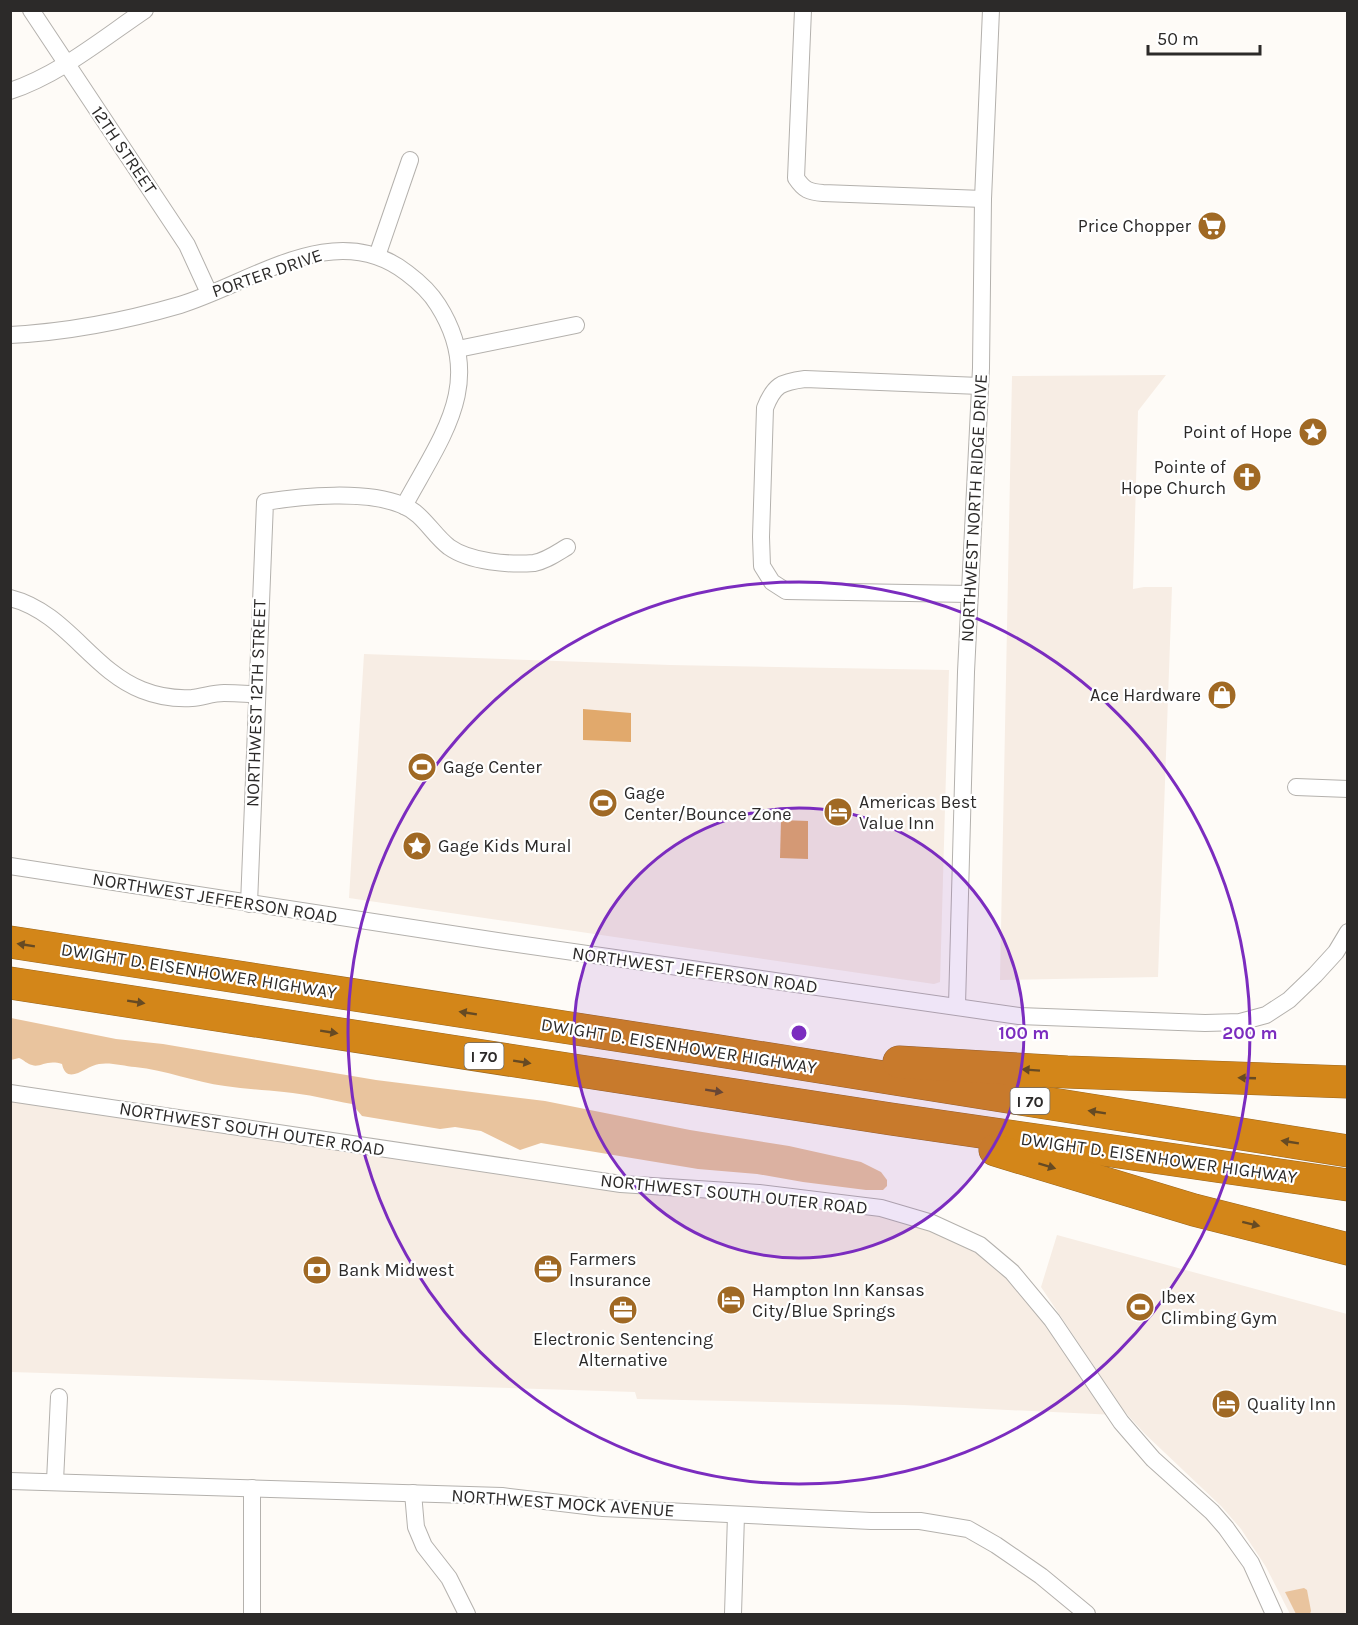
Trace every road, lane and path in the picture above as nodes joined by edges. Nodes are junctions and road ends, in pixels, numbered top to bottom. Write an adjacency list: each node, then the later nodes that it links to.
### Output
1 (31, 10): 5 (street, 12TH STREET)
2 (145, 10): 5 (street)
3 (803, 10): 8 (street)
4 (991, 10): 8 (street, NORTHWEST NORTH RIDGE DRIVE)
5 (66, 64): 6 (street); 10 (street, 12TH STREET)
6 (10, 92)
7 (410, 160): 9 (street)
8 (983, 199): 14 (street, NORTHWEST NORTH RIDGE DRIVE)
9 (377, 256): 10 (street, PORTER DRIVE); 13 (street, PORTER DRIVE)
10 (209, 293): 12 (street, PORTER DRIVE)
11 (576, 325): 13 (street)
12 (10, 334)
13 (458, 348): 15 (street, PORTER DRIVE)
14 (980, 386): 17 (street, NORTHWEST NORTH RIDGE DRIVE); 17 (street)
15 (404, 506): 16 (street); 19 (street, NORTHWEST 12TH STREET)
16 (567, 547)
17 (970, 594): 27 (street, NORTHWEST NORTH RIDGE DRIVE)
18 (10, 598): 19 (street)
19 (256, 694): 23 (street, NORTHWEST 12TH STREET)
20 (1296, 787): 21 (street)
21 (1347, 789)
22 (10, 866): 23 (street, NORTHWEST JEFFERSON ROAD)
23 (249, 903): 27 (street, NORTHWEST JEFFERSON ROAD)
24 (1347, 932): 27 (street, NORTHWEST JEFFERSON ROAD)
25 (10, 942): 28 (highway, DWIGHT D. EISENHOWER HIGHWAY / I 70, one-way to 25)
26 (10, 983): 31 (highway, DWIGHT D. EISENHOWER HIGHWAY / I 70, one-way to 31)
27 (957, 1005)
28 (713, 1050): 29 (highway, one-way to 28); 32 (highway, DWIGHT D. EISENHOWER HIGHWAY / I 70, one-way to 28)
29 (1347, 1082)
30 (10, 1093): 45 (street, NORTHWEST SOUTH OUTER ROAD)
31 (891, 1119): 33 (highway, DWIGHT D. EISENHOWER HIGHWAY / I 70); 34 (highway, one-way to 34)
32 (1347, 1151)
33 (1347, 1185)
34 (1347, 1249)
35 (59, 1397): 37 (street)
36 (10, 1480): 37 (street, NORTHWEST MOCK AVENUE)
37 (55, 1480): 38 (street, NORTHWEST MOCK AVENUE)
38 (252, 1488): 39 (street, NORTHWEST MOCK AVENUE); 41 (street)
39 (413, 1493): 40 (street, NORTHWEST MOCK AVENUE); 42 (street)
40 (736, 1515): 43 (street); 44 (street, NORTHWEST MOCK AVENUE)
41 (252, 1614)
42 (467, 1614)
43 (733, 1614)
44 (1087, 1614)
45 (1274, 1614)

